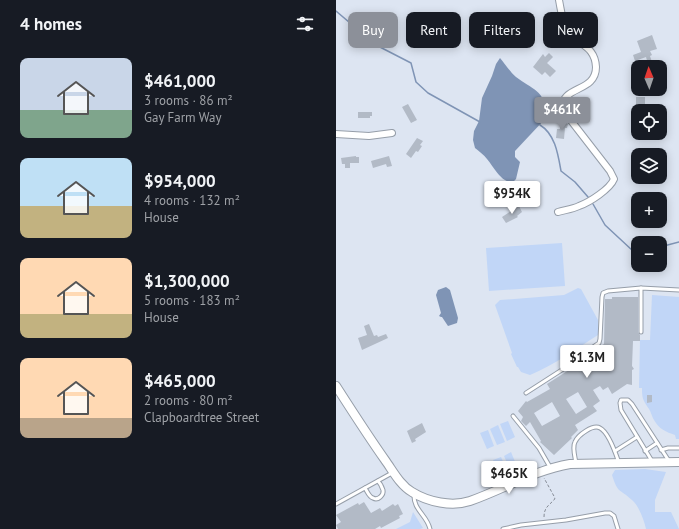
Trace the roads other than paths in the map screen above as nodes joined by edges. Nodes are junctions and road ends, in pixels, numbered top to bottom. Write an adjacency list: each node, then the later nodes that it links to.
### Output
1 (559, 0): 4 (street)
2 (392, 133): 3 (street)
3 (336, 134)
4 (558, 212)
5 (642, 288): 6 (lane); 7 (lane); 9 (lane)
6 (679, 290)
7 (642, 332)
8 (336, 386): 23 (main road)
9 (526, 393)
10 (513, 416): 22 (lane)
11 (637, 437): 12 (lane); 15 (lane); 16 (lane)
12 (657, 443): 14 (lane); 16 (lane)
13 (679, 448): 14 (lane)
14 (661, 450): 18 (lane)
15 (615, 451): 20 (lane); 21 (lane)
16 (645, 451): 17 (lane)
17 (652, 462): 18 (main road); 21 (main road)
18 (670, 462): 19 (main road)
19 (679, 462)
20 (576, 463): 21 (main road); 22 (main road)
21 (620, 463)
22 (551, 469): 26 (main road)
23 (394, 473): 24 (lane); 26 (main road)
24 (378, 481): 25 (lane); 25 (lane)
25 (365, 488): 27 (lane)
26 (414, 493): 30 (lane)
27 (336, 504)
28 (530, 523): 29 (lane); 32 (lane); 33 (lane)
29 (514, 528): 31 (lane)
30 (430, 529)
31 (503, 529)
32 (530, 529)
33 (618, 529)

